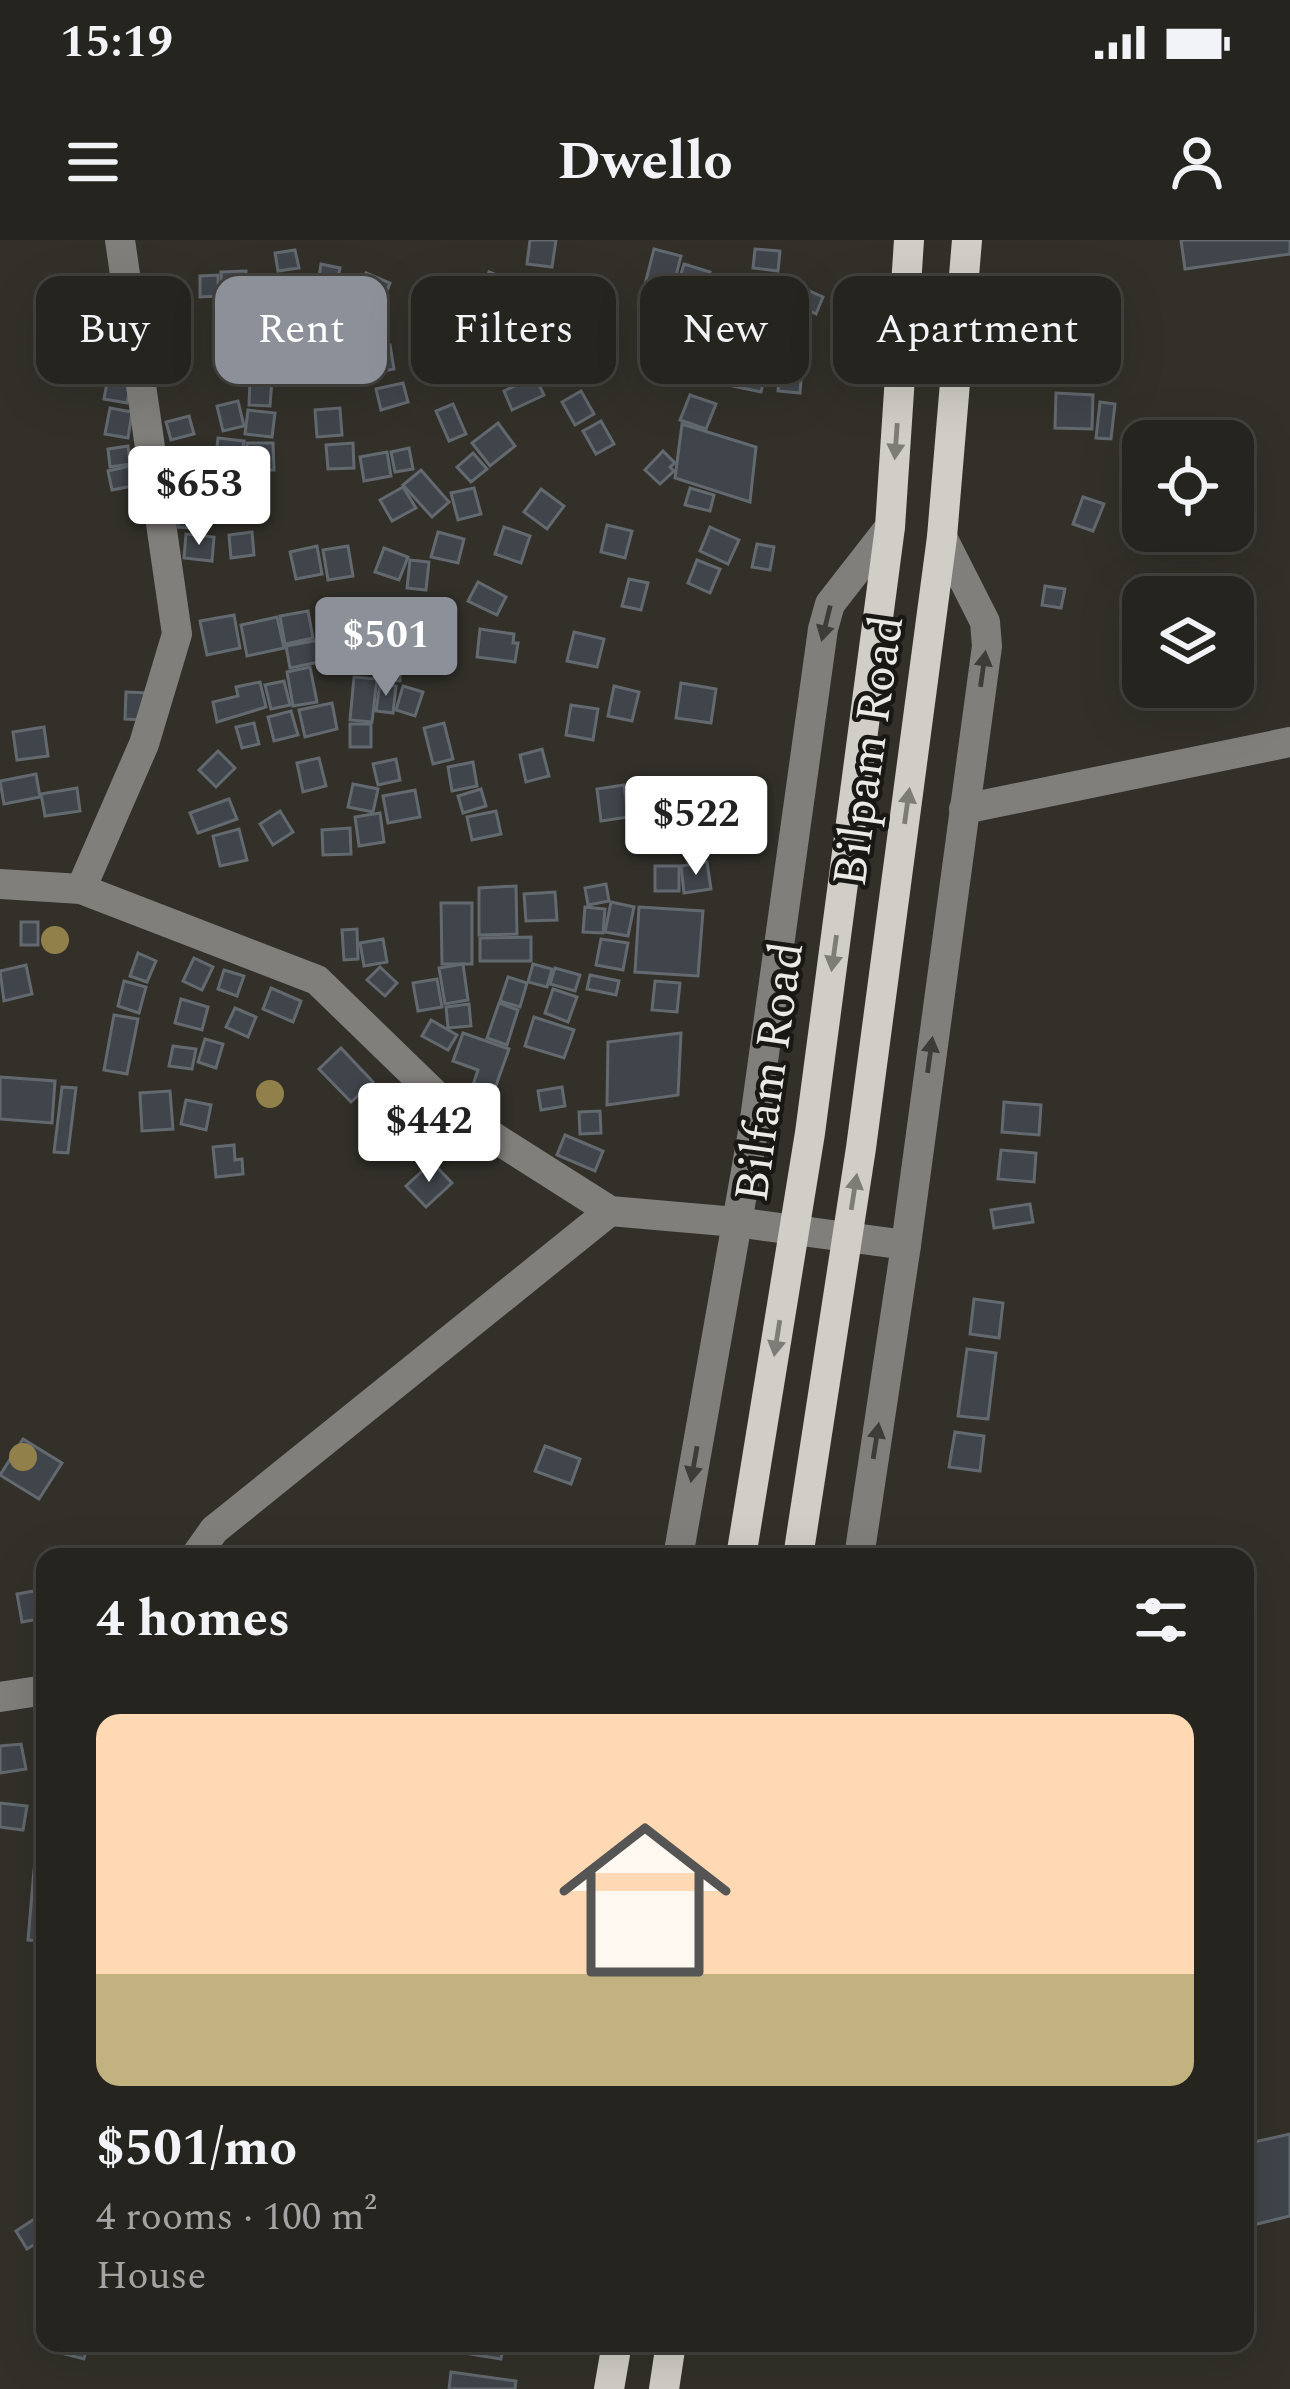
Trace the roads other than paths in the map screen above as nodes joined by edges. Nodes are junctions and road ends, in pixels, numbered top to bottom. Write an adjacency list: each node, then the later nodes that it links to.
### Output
1 (120, 240): 9 (street)
2 (909, 240): 4 (main road, Bilfam Road, one-way to 4)
3 (967, 240): 5 (main road, Bilpam Road)
4 (890, 526): 11 (street, one-way to 11); 12 (main road, Bilfam Road, one-way to 12)
5 (942, 537): 7 (street, one-way to 5); 13 (main road, Bilpam Road, one-way to 5)
6 (1290, 742): 7 (street)
7 (964, 809): 14 (street, one-way to 7)
8 (0, 884): 9 (street)
9 (81, 889): 10 (street)
10 (610, 1211): 11 (street); 15 (street)
11 (736, 1222): 12 (street); 16 (street, one-way to 16)
12 (793, 1232): 13 (street); 17 (main road, Bilfam Road, one-way to 17)
13 (847, 1240): 14 (street); 18 (main road, Bilpam Road)
14 (906, 1245): 19 (street, one-way to 14)
15 (201, 1548)
16 (680, 1548)
17 (742, 1548)
18 (799, 1548)
19 (860, 1548)
20 (36, 1691): 21 (street)
21 (0, 1697)
22 (615, 2352): 24 (main road)
23 (670, 2352): 25 (main road)
24 (609, 2389)
25 (664, 2389)

